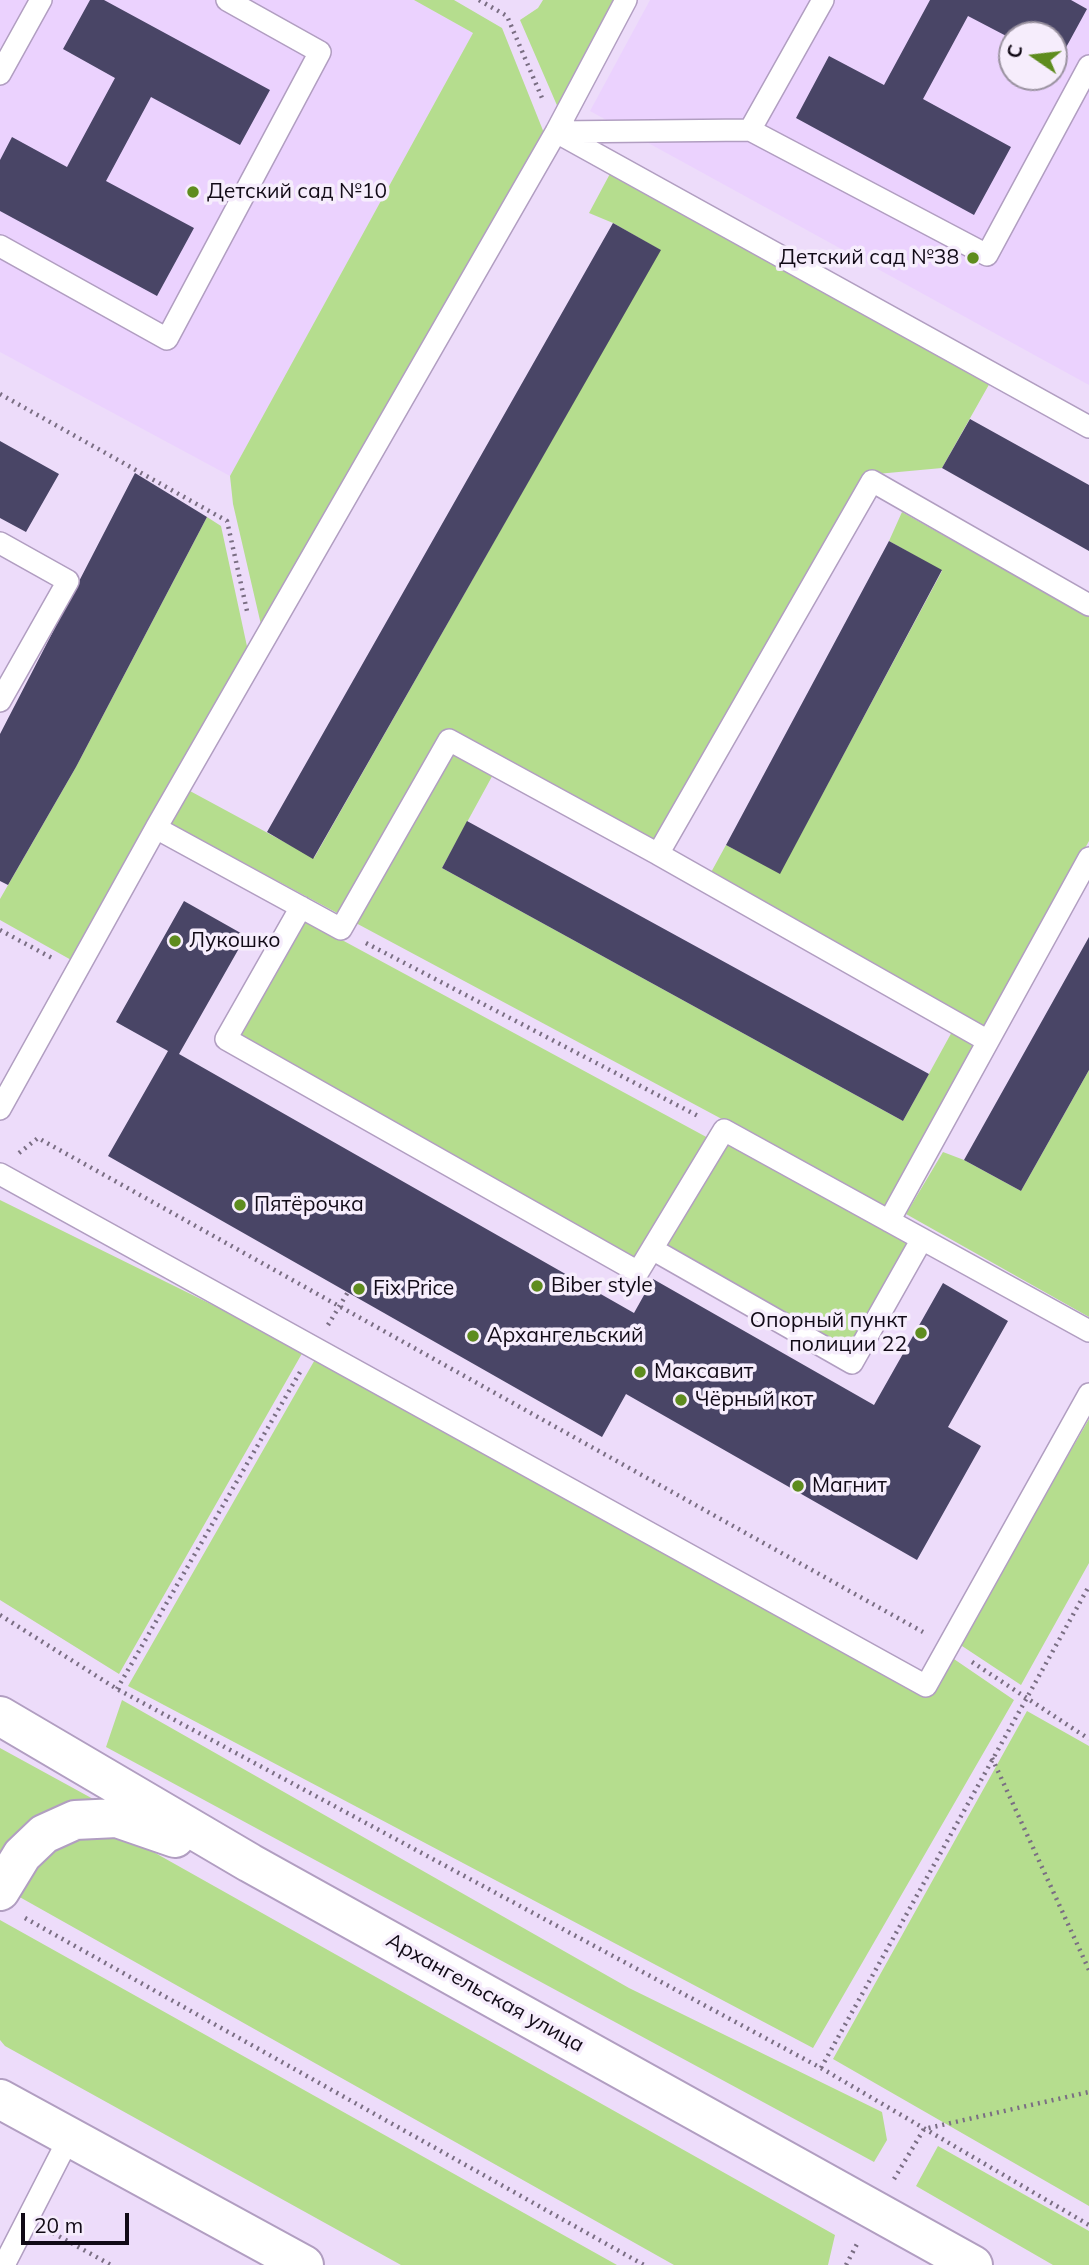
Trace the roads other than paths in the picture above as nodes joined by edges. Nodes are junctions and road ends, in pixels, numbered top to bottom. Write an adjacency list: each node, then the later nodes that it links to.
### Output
1 (41, 0): 6 (lane)
2 (227, 0): 9 (lane)
3 (626, 0): 8 (lane)
4 (822, 0): 7 (lane)
5 (1089, 66): 7 (lane)
6 (0, 74)
7 (750, 130): 8 (lane)
8 (556, 132): 10 (lane); 14 (lane)
9 (0, 246)
10 (1089, 427)
11 (0, 542): 13 (lane)
12 (1089, 605): 15 (lane)
13 (0, 701)
14 (156, 828): 17 (lane); 19 (lane)
15 (658, 853): 17 (lane); 18 (lane)
16 (1089, 858): 18 (lane)
17 (301, 907): 23 (lane)
18 (988, 1041): 21 (lane)
19 (0, 1109)
20 (0, 1174): 25 (lane)
21 (889, 1221): 22 (lane); 23 (lane)
22 (922, 1239): 23 (lane); 24 (lane)
23 (652, 1249)
24 (1089, 1331)
25 (1089, 1394)
26 (0, 1716): 27 (main road, Архангельская улица)
27 (250, 1863): 28 (main road); 34 (main road, Архангельская улица)
28 (12, 1904)
29 (0, 2074): 31 (main road)
30 (0, 2099): 31 (main road)
31 (69, 2138): 32 (lane); 33 (main road)
32 (4, 2265)
33 (304, 2265)
34 (972, 2265)

